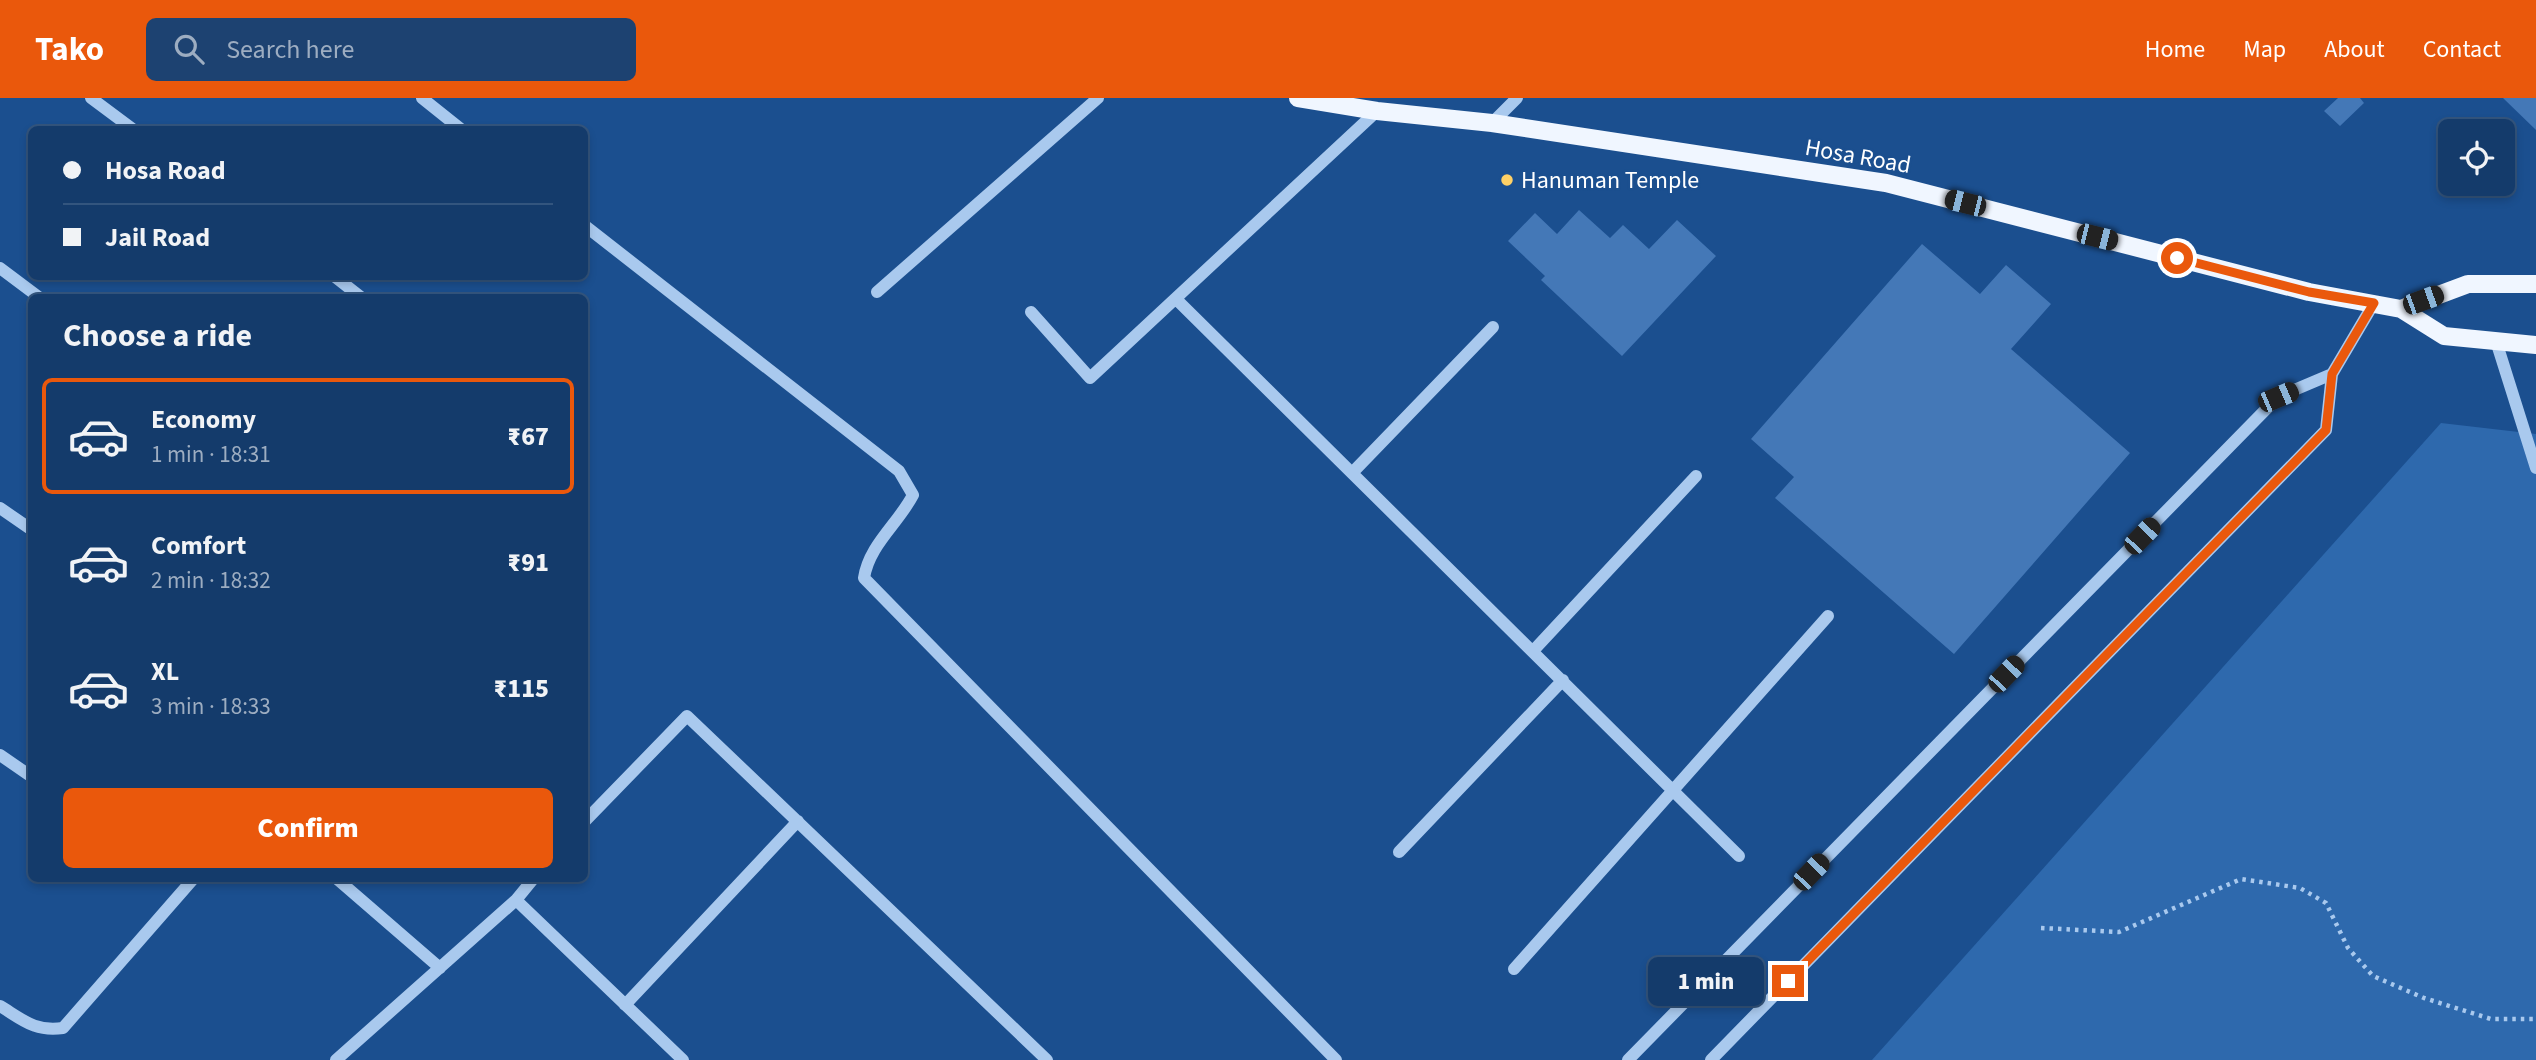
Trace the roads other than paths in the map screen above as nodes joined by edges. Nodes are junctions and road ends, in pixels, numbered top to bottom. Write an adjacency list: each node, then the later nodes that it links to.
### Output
1 (91, 98): 8 (street)
2 (422, 98): 9 (street)
3 (1098, 98): 14 (street)
4 (1305, 98): 6 (main road, Hosa Road)
5 (1517, 98): 7 (street)
6 (1377, 111): 7 (main road, Hosa Road); 17 (street)
7 (1492, 123): 18 (main road, Hosa Road)
8 (129, 126)
9 (457, 126)
10 (588, 228): 51 (street)
11 (0, 268): 15 (street)
12 (339, 280): 16 (street)
13 (2536, 284): 19 (main road)
14 (877, 292)
15 (35, 294)
16 (357, 294)
17 (1177, 300): 20 (street); 26 (street)
18 (2374, 303): 19 (main road, Hosa Road); 24 (street)
19 (2401, 309): 22 (main road, Hosa Road)
20 (1031, 312)
21 (1493, 327): 26 (street)
22 (2496, 341): 23 (main road, Hosa Road); 25 (street)
23 (2536, 345)
24 (2332, 374): 52 (street); 53 (street)
25 (2536, 468)
26 (1353, 472): 31 (street)
27 (1696, 476): 31 (street)
28 (0, 508): 29 (street)
29 (28, 527)
30 (1828, 616): 35 (street)
31 (1533, 650): 32 (street)
32 (1563, 680): 35 (street); 38 (street)
33 (0, 755): 34 (street)
34 (28, 774)
35 (1675, 790): 39 (street); 45 (street)
36 (588, 818): 37 (street)
37 (799, 821): 46 (street); 50 (street)
38 (1399, 852)
39 (1739, 856)
40 (191, 882): 47 (street)
41 (341, 882): 44 (street)
42 (531, 882): 43 (street)
43 (516, 900): 44 (street); 46 (street)
44 (440, 968): 48 (street)
45 (1514, 969)
46 (625, 1005): 49 (street)
47 (0, 1006)
48 (336, 1060)
49 (683, 1060)
50 (1046, 1060)
51 (1336, 1060)
52 (1628, 1060)
53 (1711, 1060)

